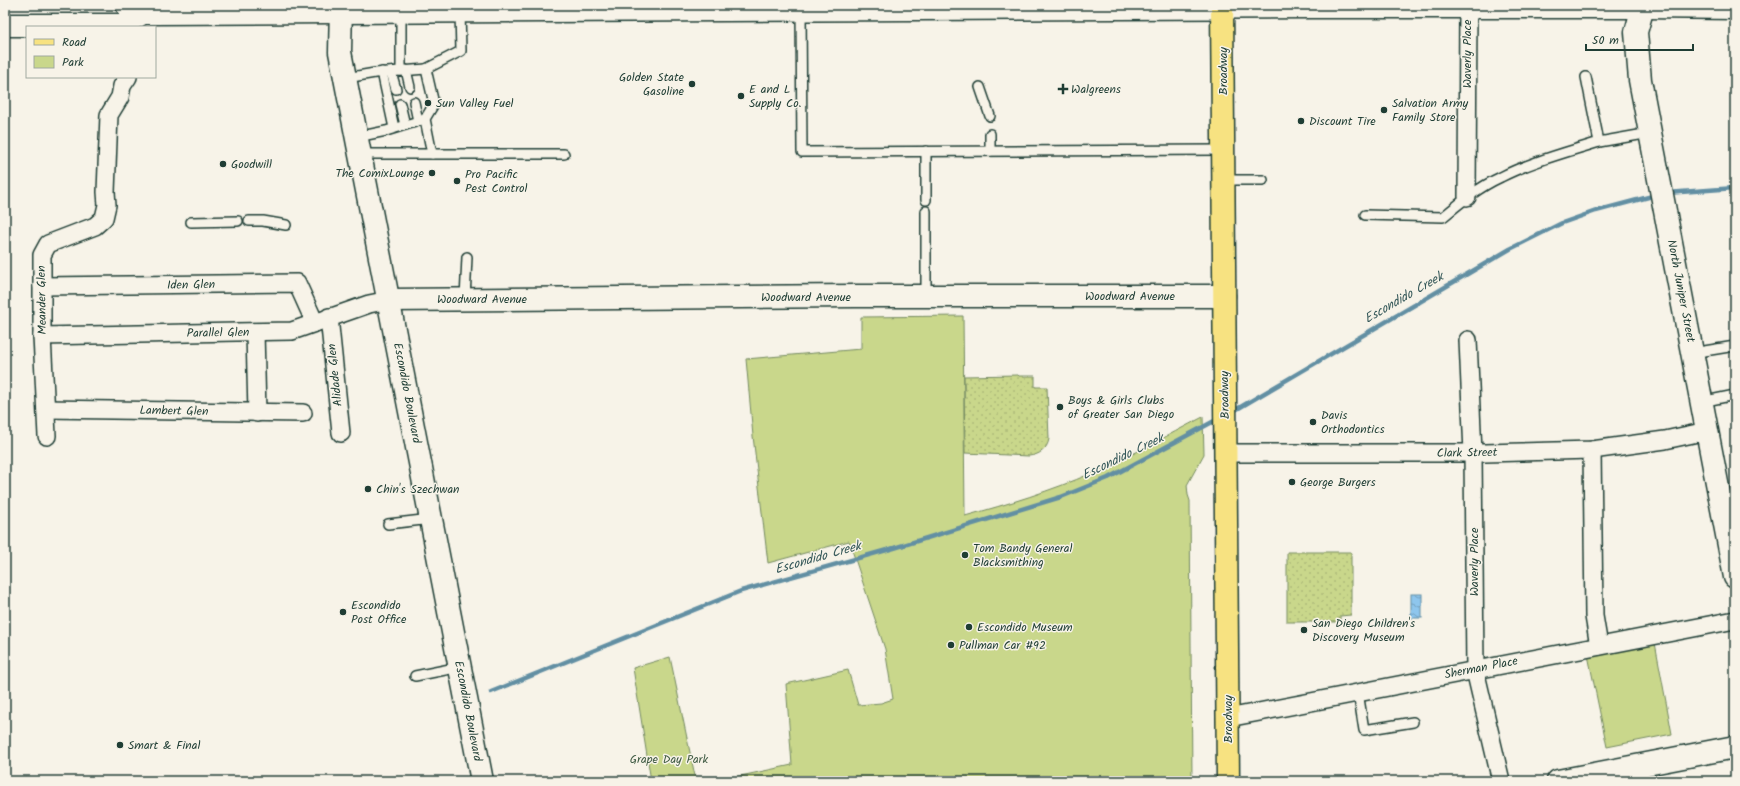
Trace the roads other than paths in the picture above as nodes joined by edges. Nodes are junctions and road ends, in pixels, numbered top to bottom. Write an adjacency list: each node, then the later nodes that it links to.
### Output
1 (1481, 6): 2 (main road); 5 (main road); 43 (street, Waverly Place)
2 (1643, 6): 7 (main road); 32 (main road, North Juniper Street)
3 (922, 7): 4 (main road); 12 (main road)
4 (1074, 7): 5 (main road)
5 (1222, 7): 36 (main road, Broadway)
6 (601, 8): 11 (main road); 12 (main road)
7 (1735, 8)
8 (252, 9): 9 (main road); 14 (main road)
9 (300, 9): 10 (main road)
10 (341, 9): 13 (main road); 21 (main road, Escondido Boulevard)
11 (470, 10): 13 (main road); 16 (lane)
12 (801, 10): 38 (lane)
13 (401, 12): 17 (lane)
14 (129, 18): 15 (main road)
15 (5, 25)
16 (426, 69): 17 (lane); 29 (lane)
17 (404, 71): 19 (lane); 23 (lane)
18 (382, 72): 19 (lane); 21 (lane); 31 (lane)
19 (391, 72): 25 (lane)
20 (1586, 77): 34 (lane)
21 (346, 78): 35 (main road, Escondido Boulevard)
22 (121, 80): 52 (street, Meander Glen)
23 (410, 87)
24 (980, 87): 28 (lane)
25 (396, 89)
26 (414, 102): 29 (lane)
27 (400, 104): 30 (lane)
28 (990, 116)
29 (421, 120): 30 (lane); 39 (lane)
30 (405, 125): 31 (lane)
31 (394, 128): 35 (lane)
32 (1650, 133): 34 (lane); 62 (main road, North Juniper Street)
33 (990, 134): 37 (lane)
34 (1599, 142): 43 (lane)
35 (359, 145): 39 (lane); 56 (main road, Escondido Boulevard)
36 (1223, 150): 37 (lane); 41 (main road, Broadway)
37 (990, 151): 38 (lane)
38 (926, 152): 44 (lane)
39 (432, 154): 40 (lane)
40 (564, 154)
41 (1223, 180): 42 (lane); 54 (main road, Broadway)
42 (1263, 180)
43 (1467, 197): 46 (lane)
44 (926, 200)
45 (926, 211): 53 (lane)
46 (1365, 215)
47 (238, 221): 49 (lane)
48 (249, 221): 50 (lane)
49 (191, 222)
50 (286, 225)
51 (467, 257): 55 (lane)
52 (42, 286): 57 (street, Iden Glen); 59 (street, Meander Glen)
53 (926, 296): 54 (main road, Woodward Avenue); 55 (main road, Woodward Avenue)
54 (1224, 296): 72 (main road, Broadway)
55 (465, 299): 56 (main road, Woodward Avenue)
56 (389, 300): 57 (street, Parallel Glen); 74 (main road, Escondido Boulevard)
57 (322, 320): 58 (street, Parallel Glen); 69 (street, Alidade Glen)
58 (256, 332): 59 (street, Parallel Glen); 66 (street)
59 (42, 336): 65 (street, Meander Glen)
60 (1468, 340): 73 (street, Waverly Place)
61 (1735, 346): 62 (lane)
62 (1692, 353): 64 (main road, North Juniper Street)
63 (1735, 395): 64 (lane)
64 (1701, 402): 68 (main road, North Juniper Street)
65 (46, 409): 66 (street, Lambert Glen); 70 (street, Meander Glen)
66 (257, 413): 67 (street, Lambert Glen)
67 (303, 413)
68 (1707, 431): 71 (street, Clark Street); 76 (main road, North Juniper Street)
69 (341, 433)
70 (47, 436)
71 (1592, 450): 73 (street, Clark Street); 78 (street)
72 (1226, 453): 73 (street, Clark Street); 83 (main road, Broadway)
73 (1473, 453): 80 (street, Waverly Place)
74 (431, 519): 75 (lane); 79 (main road, Escondido Boulevard)
75 (388, 524)
76 (1735, 577)
77 (1735, 620): 78 (street, Sherman Place)
78 (1599, 646): 80 (street, Sherman Place)
79 (460, 667): 81 (lane); 86 (main road, Escondido Boulevard)
80 (1475, 670): 82 (street, Sherman Place); 88 (street, Waverly Place)
81 (415, 676)
82 (1358, 692): 83 (street, Sherman Place); 84 (lane)
83 (1228, 718): 87 (main road, Broadway)
84 (1413, 722)
85 (1735, 747): 89 (main road)
86 (482, 781)
87 (1228, 781)
88 (1500, 781)
89 (1558, 781)

